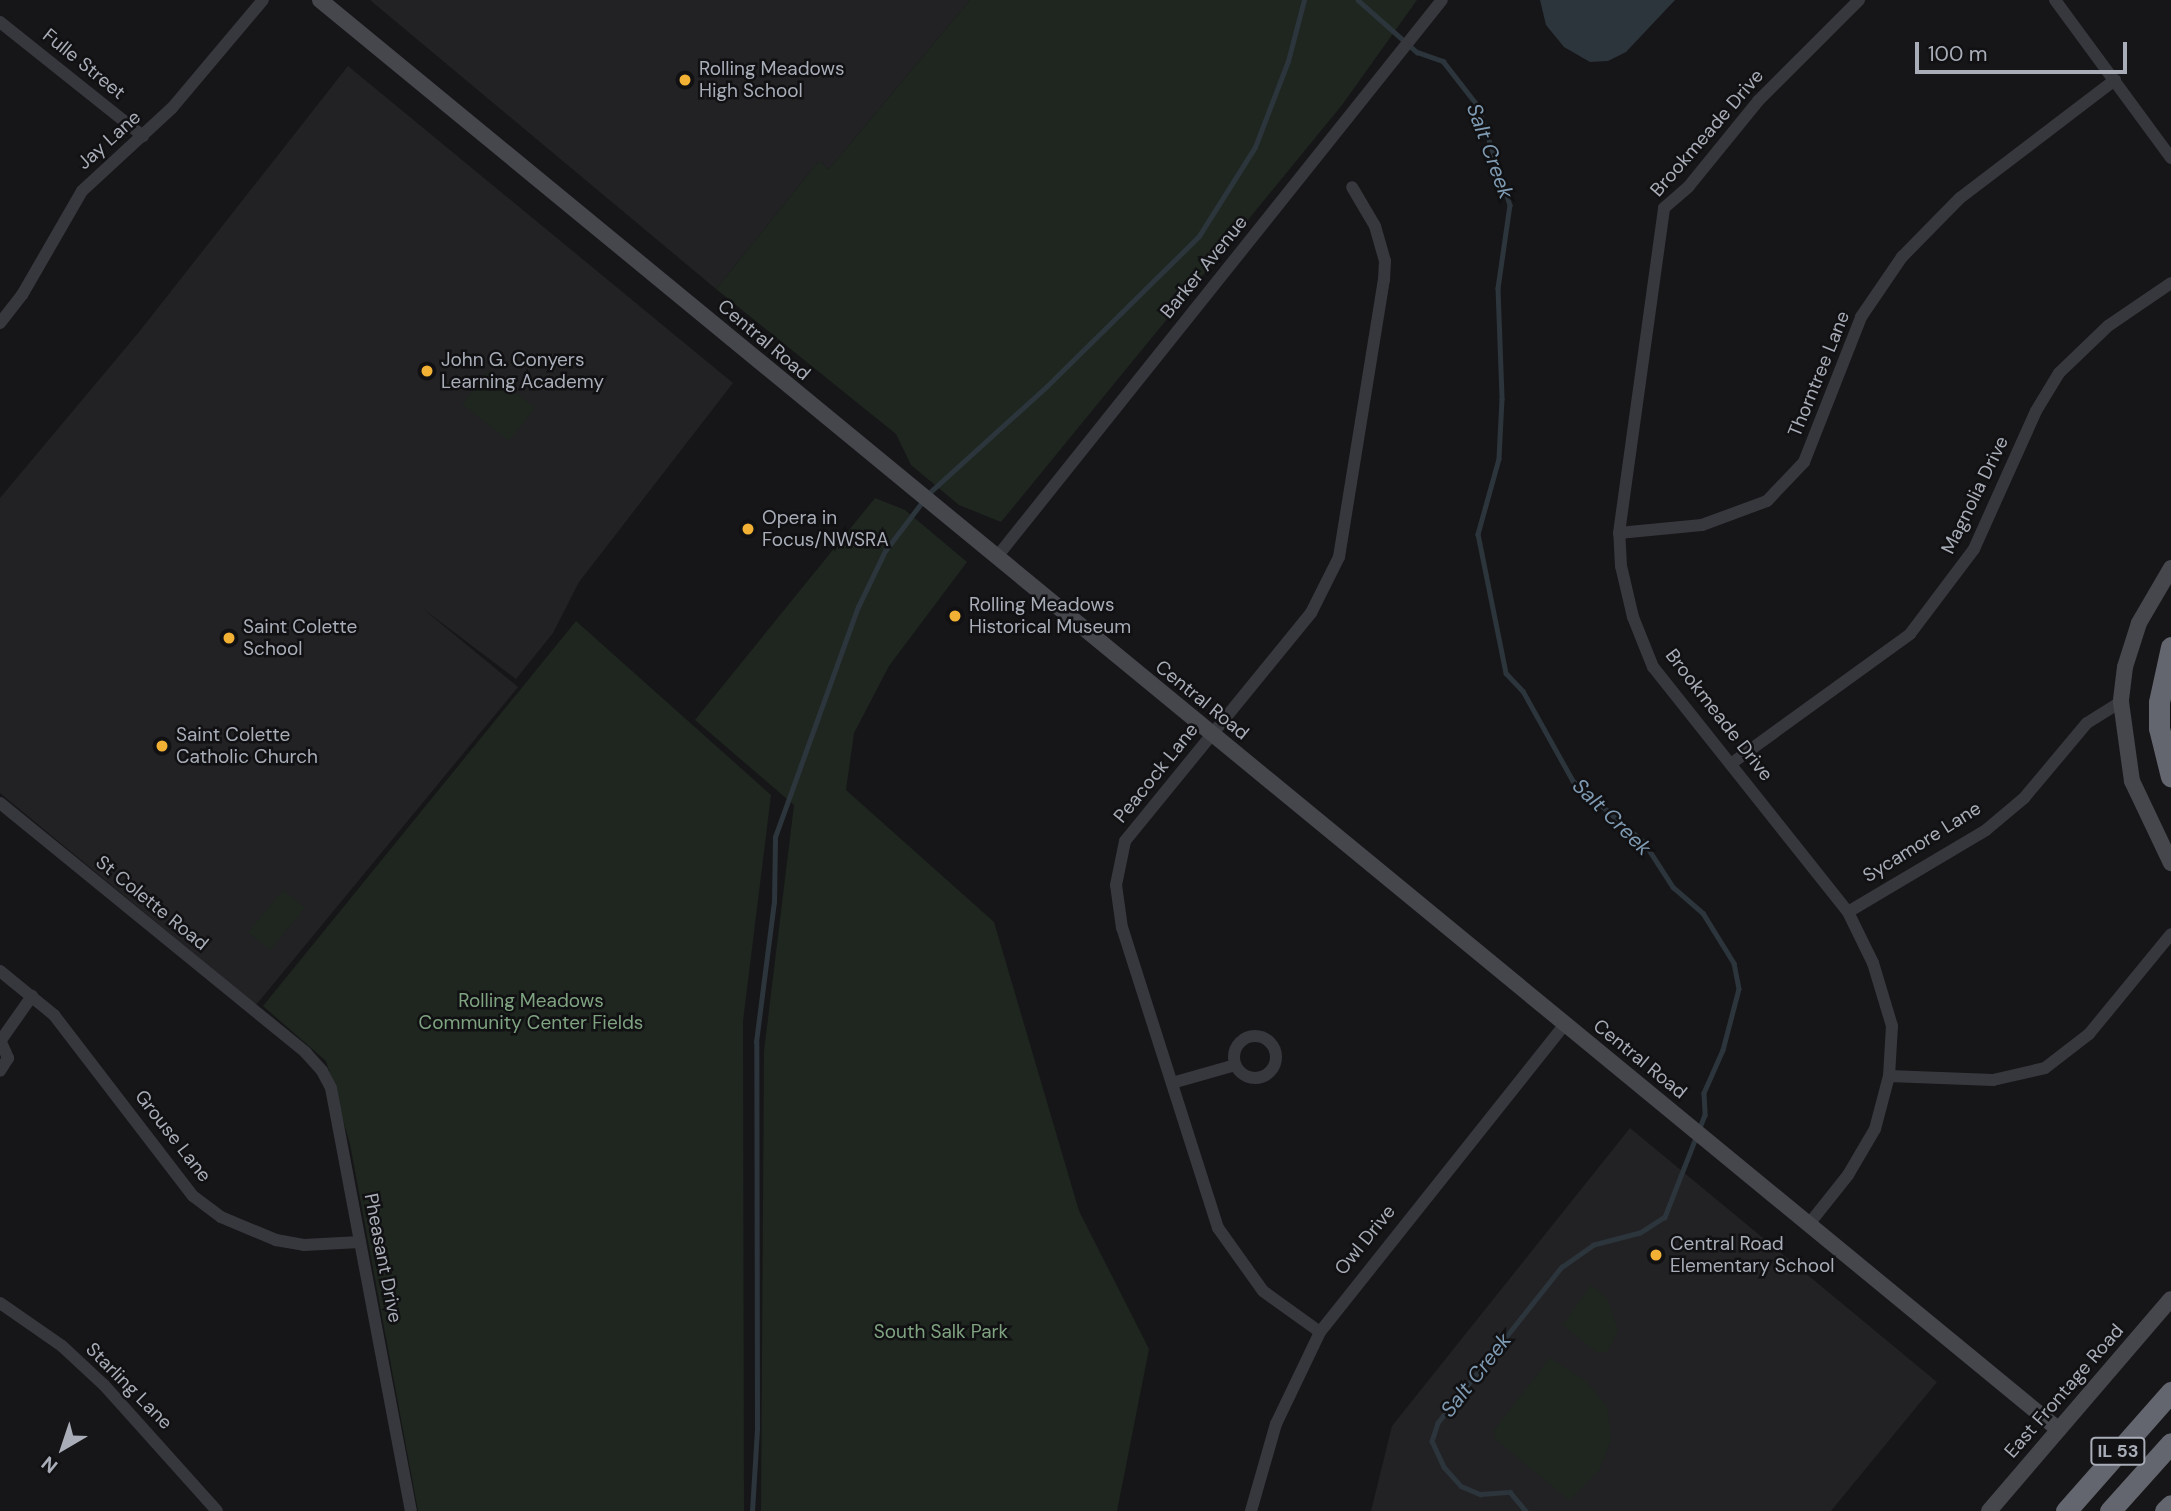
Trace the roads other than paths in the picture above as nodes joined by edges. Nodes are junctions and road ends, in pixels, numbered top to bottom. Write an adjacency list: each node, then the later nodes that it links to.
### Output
1 (263, 0): 8 (street, Jay Lane)
2 (320, 0): 14 (street, Central Road)
3 (1442, 0): 14 (street, Barker Avenue)
4 (1859, 0): 13 (street, Brookmeade Drive)
5 (2055, 0): 7 (street)
6 (0, 22): 8 (street, Fulle Street)
7 (2115, 80): 9 (street); 13 (street, Thorntree Lane)
8 (143, 136): 12 (street, Jay Lane)
9 (2171, 158)
10 (1352, 187): 18 (street, Peacock Lane)
11 (2171, 283): 19 (street, Magnolia Drive)
12 (0, 323)
13 (1619, 533): 19 (street, Brookmeade Drive)
14 (996, 558): 18 (street, Central Road)
15 (2171, 568): 17 (street)
16 (2171, 647): 20 (highway)
17 (2121, 702): 22 (street); 23 (street, Sycamore Lane)
18 (1212, 735): 27 (street, Central Road); 33 (street, Peacock Lane)
19 (1732, 763): 23 (street, Brookmeade Drive)
20 (2171, 777)
21 (0, 803): 28 (street, St Colette Road)
22 (2171, 863)
23 (1848, 912): 32 (street, Brookmeade Drive)
24 (2171, 934): 32 (street)
25 (0, 971): 26 (street, Grouse Lane)
26 (32, 996): 29 (street); 35 (street, Grouse Lane)
27 (1565, 1024): 34 (street, Central Road); 38 (street, Owl Drive)
28 (279, 1032): 35 (street, Pheasant Drive)
29 (0, 1040): 31 (street)
30 (1235, 1065): 33 (street)
31 (0, 1071)
32 (1889, 1076): 34 (street, Brookmeade Drive)
33 (1172, 1083): 38 (street, Peacock Lane)
34 (1809, 1224): 41 (street, Central Road)
35 (360, 1242): 46 (street, Pheasant Drive)
36 (2171, 1299): 41 (street, East Frontage Road)
37 (0, 1303): 45 (street, Starling Lane)
38 (1320, 1332): 47 (street, Owl Drive)
39 (2171, 1378): 43 (highway)
40 (2171, 1392): 43 (highway, IL 53)
41 (2059, 1430): 48 (street, East Frontage Road)
42 (2171, 1443): 50 (highway, IL 53)
43 (2116, 1454): 49 (highway, IL 53)
44 (2171, 1505): 51 (highway)
45 (216, 1511)
46 (411, 1511)
47 (1251, 1511)
48 (1989, 1511)
49 (2066, 1511)
50 (2110, 1511)
51 (2165, 1511)

